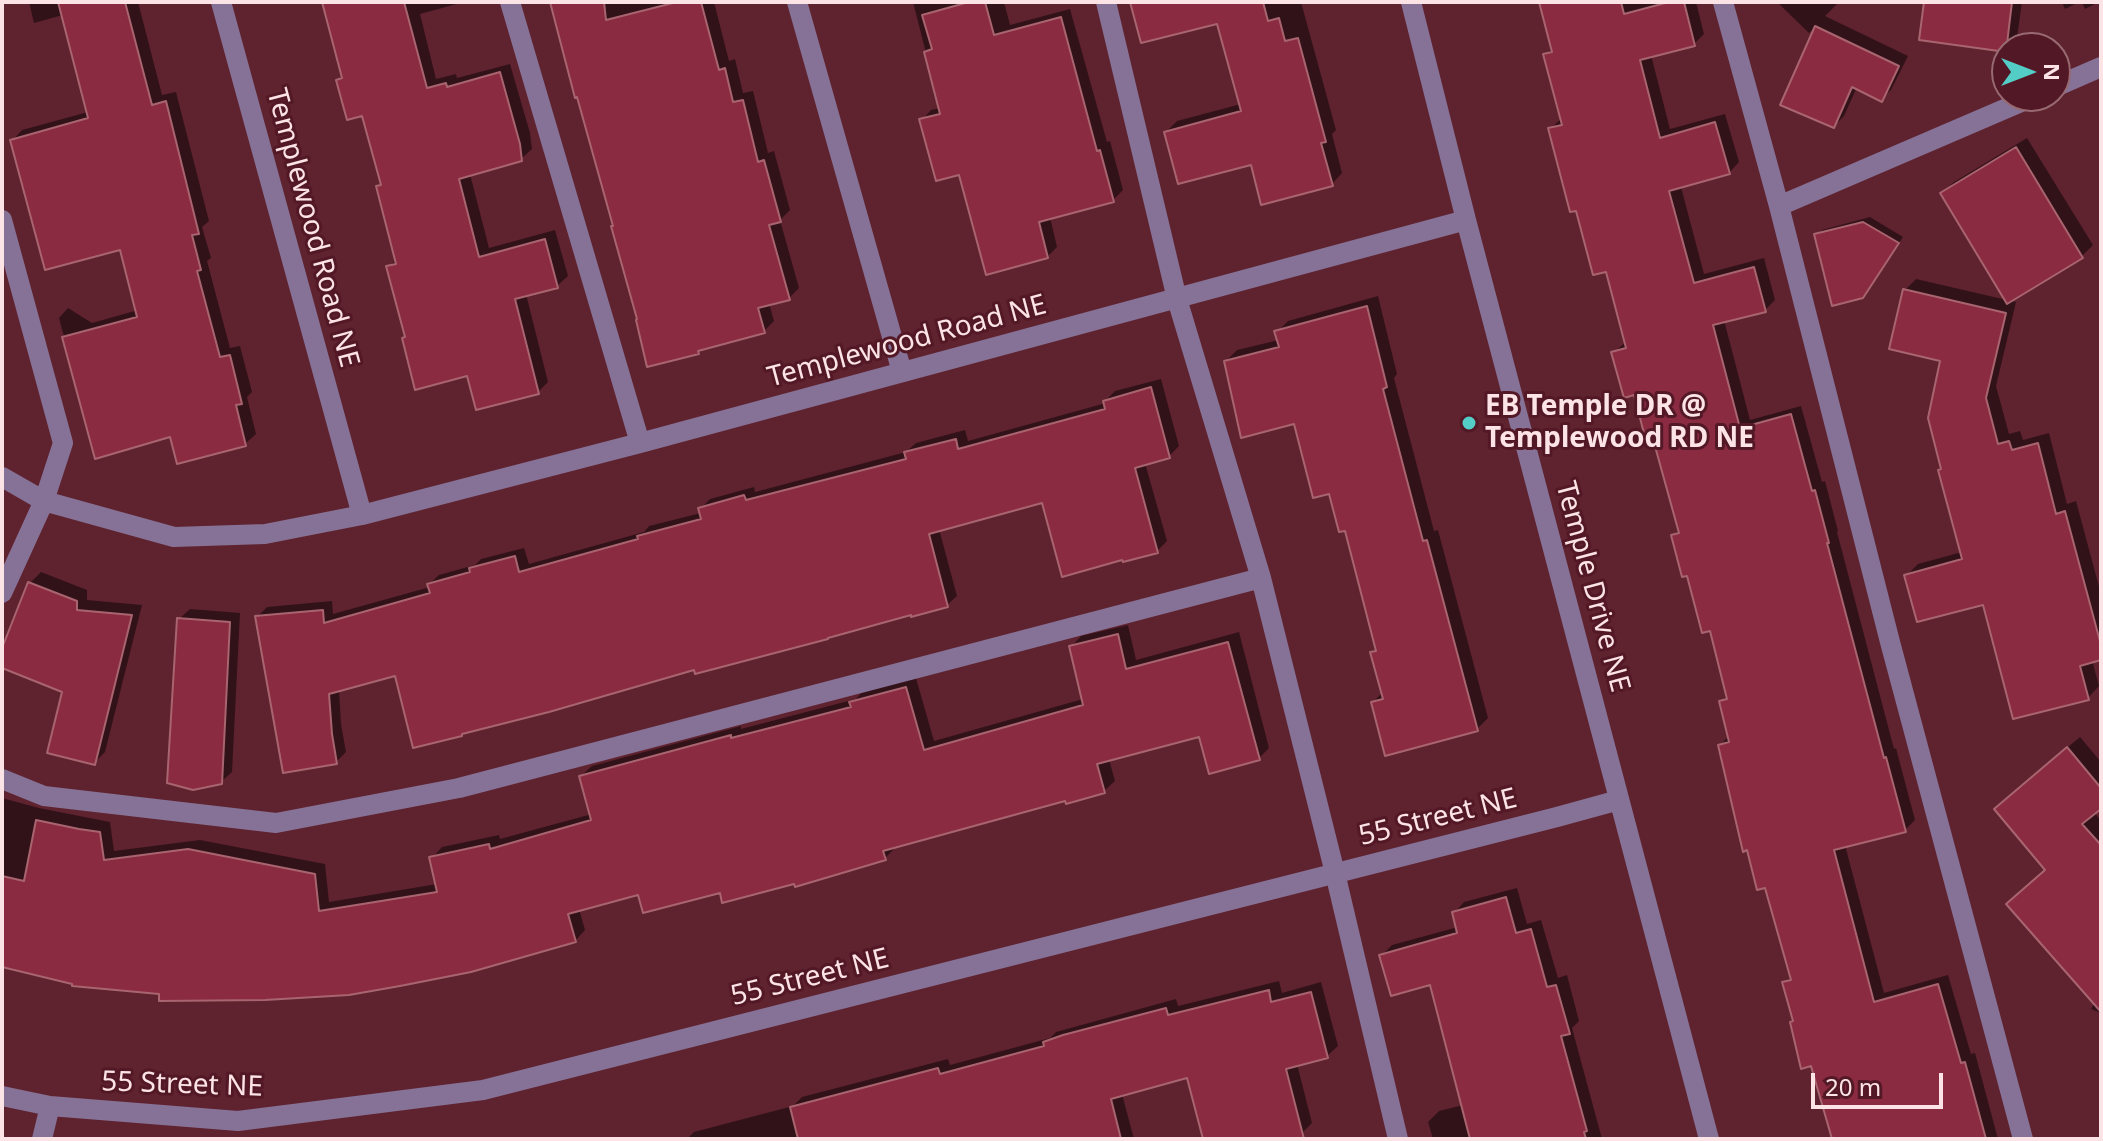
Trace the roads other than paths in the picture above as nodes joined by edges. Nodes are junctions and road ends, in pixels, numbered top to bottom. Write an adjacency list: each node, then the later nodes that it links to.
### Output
1 (221, 2): 18 (street, Templewood Road NE)
2 (510, 2): 15 (street)
3 (797, 2): 14 (street)
4 (1106, 2): 13 (street)
5 (1411, 2): 12 (street, Temple Drive NE)
6 (1723, 2): 10 (street)
7 (2101, 67): 8 (street)
8 (2071, 80)
9 (1998, 112): 10 (street)
10 (1779, 206): 29 (street)
11 (2, 220): 17 (street)
12 (1466, 220): 13 (street, Templewood Road NE); 22 (street, Temple Drive NE)
13 (1177, 299): 14 (street, Templewood Road NE); 19 (street)
14 (902, 372): 15 (street, Templewood Road NE)
15 (640, 443): 18 (street, Templewood Road NE)
16 (2, 477): 17 (street, Templewood Road NE)
17 (44, 501): 18 (street, Templewood Road NE); 20 (street)
18 (362, 515)
19 (1261, 578): 21 (street); 23 (street)
20 (2, 593)
21 (2, 779)
22 (1619, 800): 23 (street, 55 Street NE); 28 (street, Temple Drive NE)
23 (1335, 873): 25 (street, 55 Street NE); 27 (street)
24 (2, 1096): 25 (street, 55 Street NE)
25 (50, 1106): 26 (street)
26 (42, 1139)
27 (1398, 1139)
28 (1709, 1139)
29 (2023, 1139)

